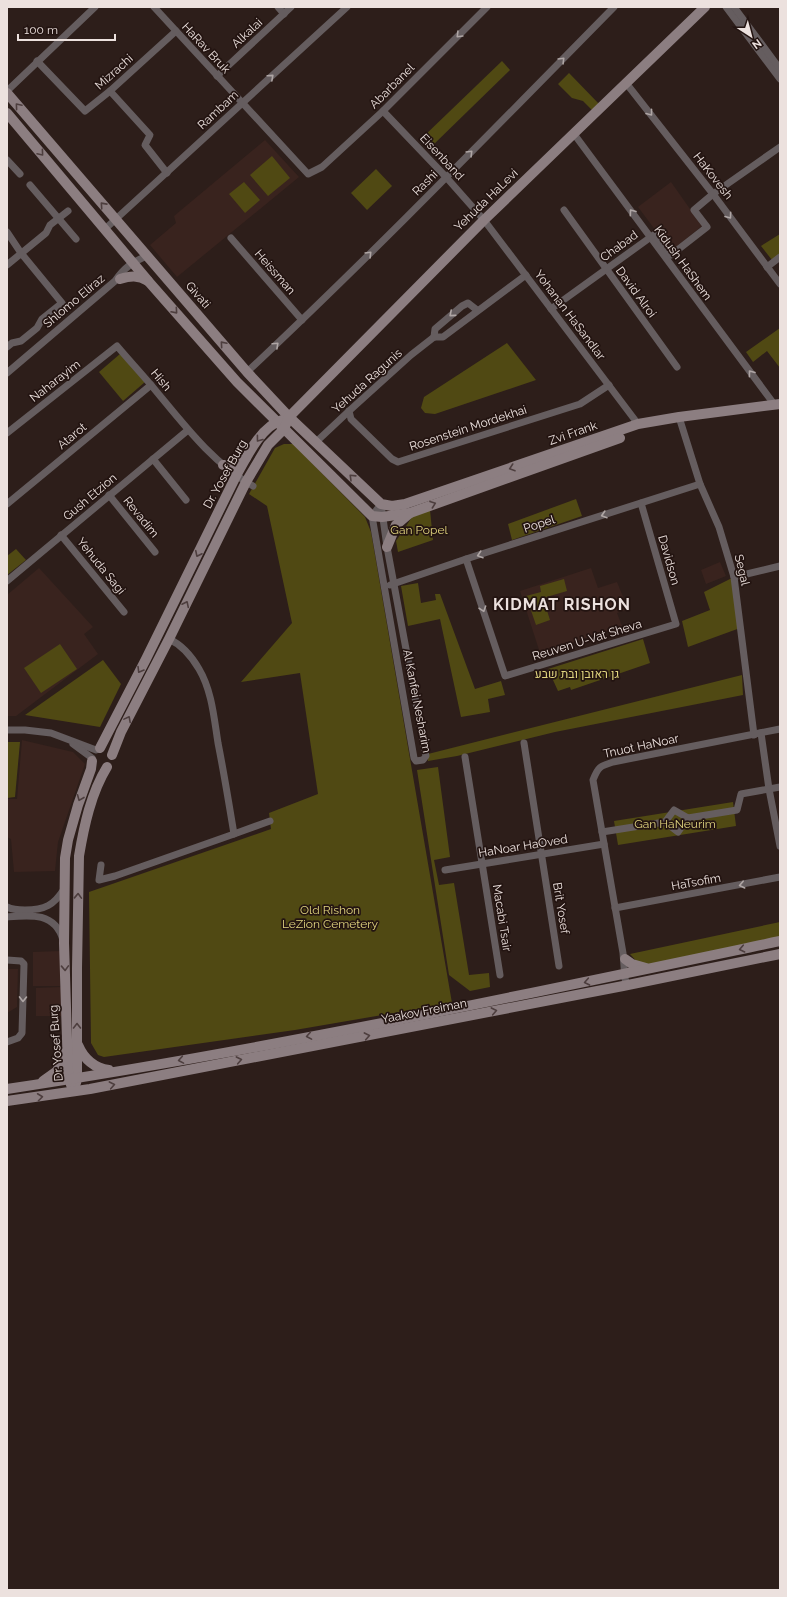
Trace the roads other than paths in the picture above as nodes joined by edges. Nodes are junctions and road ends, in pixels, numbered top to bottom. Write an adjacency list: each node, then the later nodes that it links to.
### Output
1 (95, 7): 13 (street)
2 (154, 7): 12 (street, HaRav Bruk)
3 (278, 7): 11 (street)
4 (291, 7): 11 (street, Alkalai)
5 (347, 7): 20 (street, Rambam, one-way to 5)
6 (487, 7): 21 (street, Abarbanel, one-way to 21)
7 (614, 7): 29 (street, Rashi, one-way to 7)
8 (706, 7): 17 (street, Yehuda HaLevi)
9 (726, 7): 16 (street)
10 (734, 7): 14 (street)
11 (284, 14): 15 (street, Alkalai)
12 (176, 31): 15 (street, HaRav Bruk); 18 (street, Mizrachi)
13 (37, 61): 18 (street, Mizrachi); 19 (street)
14 (780, 69)
15 (217, 76): 20 (street, HaRav Bruk)
16 (780, 79)
17 (626, 83): 23 (street, Yehuda HaLevi); 31 (street, HaKovesh, one-way to 31)
18 (110, 91): 26 (street)
19 (7, 92): 35 (street, Givati, one-way to 19)
20 (242, 103): 26 (street, Rambam); 28 (street, HaRav Bruk)
21 (383, 111): 28 (street, Abarbanel); 29 (street, Eisenband)
22 (7, 113): 37 (street, one-way to 37)
23 (574, 134): 36 (street, Yehuda HaLevi); 40 (street, Kidush HaShem, one-way to 23)
24 (780, 147): 31 (street, Chabad)
25 (7, 160): 27 (street)
26 (167, 173): 35 (street, Rambam)
27 (20, 174)
28 (308, 174)
29 (446, 177): 36 (street, Eisenband); 55 (street, Rashi, one-way to 29)
30 (30, 186): 34 (street)
31 (713, 194): 40 (street, Chabad); 47 (street, HaKovesh, one-way to 47)
32 (564, 210): 48 (street, David Alroi)
33 (68, 211): 34 (street)
34 (58, 219): 41 (street); 42 (street)
35 (116, 220): 37 (street, Rambam); 43 (street, Givati)
36 (484, 220): 49 (street, Yohanan HaSandlar); 66 (street, Yehuda HaLevi)
37 (105, 229): 45 (street)
38 (7, 232): 42 (street)
39 (231, 238): 55 (street, Heissman)
40 (650, 238): 48 (street, Chabad); 64 (street, Kidush HaShem, one-way to 40)
41 (76, 239)
42 (21, 253): 46 (street); 58 (street)
43 (147, 256): 45 (street, Shlomo Eliraz); 60 (street, Givati, one-way to 43)
44 (780, 257): 47 (street)
45 (135, 264): 50 (street, Shlomo Eliraz); 51 (street)
46 (7, 265)
47 (767, 267): 52 (street, HaKovesh)
48 (607, 269): 53 (street, Chabad); 59 (street, David Alroi)
49 (526, 275): 53 (street, Yohanan HaSandlar); 54 (street, Yehuda Ragunis)
50 (117, 280): 51 (street); 61 (street, Shlomo Eliraz)
51 (150, 282): 68 (street, one-way to 68)
52 (780, 284)
53 (551, 309): 63 (street, Yohanan HaSandlar)
54 (477, 310): 56 (street, Yehuda Ragunis); 56 (street, Yehuda Ragunis, one-way to 56)
55 (302, 320): 60 (street, Rashi, one-way to 55)
56 (434, 337): 65 (street, Yehuda Ragunis)
57 (117, 346): 62 (street, Hish); 72 (street, Naharayim)
58 (7, 347)
59 (676, 367)
60 (247, 372): 66 (street, Givati)
61 (7, 373)
62 (151, 385): 71 (street, Hish); 85 (street, Atarot)
63 (609, 385): 65 (street, Rosenstein Mordekhai); 69 (street, Yohanan HaSandlar)
64 (778, 406): 67 (street, Zvi Frank)
65 (349, 411): 74 (street, Yehuda Ragunis)
66 (289, 417): 68 (street, Dr. Yosef Burg); 70 (street, Dr. Yosef Burg); 74 (street, Givati)
67 (679, 420): 69 (street, Zvi Frank); 81 (street, Segal); 87 (street, Zvi Frank, one-way to 67)
68 (276, 422): 70 (street); 77 (street, Dr. Yosef Burg, one-way to 77)
69 (638, 424): 86 (street, Zvi Frank, one-way to 86)
70 (284, 429): 73 (street); 75 (street, Dr. Yosef Burg)
71 (188, 430): 76 (street, Gush Etzion); 78 (street, Hish)
72 (7, 433)
73 (296, 440): 75 (street); 88 (street)
74 (316, 442): 86 (street, Givati, one-way to 74)
75 (268, 445): 80 (street, Dr. Yosef Burg)
76 (153, 458): 82 (street, Gush Etzion); 83 (street)
77 (246, 458): 78 (street); 79 (street, Dr. Yosef Burg)
78 (223, 465): 79 (street, Hish)
79 (236, 476): 80 (street, Hish); 105 (street, Dr. Yosef Burg, one-way to 105)
80 (250, 484): 100 (street, Dr. Yosef Burg, one-way to 80)
81 (700, 484): 84 (street, Popel); 94 (street, Segal)
82 (109, 495): 89 (street, Gush Etzion); 91 (street, Revadim)
83 (186, 500)
84 (641, 503): 92 (street, Popel, one-way to 92); 99 (street, Davidson)
85 (7, 504)
86 (381, 504): 88 (street, Al Kanfei Nesharim)
87 (410, 513): 88 (street, Zvi Frank); 90 (street)
88 (377, 517): 90 (street, Al Kanfei Nesharim); 97 (street, Al Kanfei Nesharim)
89 (61, 535): 95 (street, Gush Etzion); 98 (street, Yehuda Sagi)
90 (387, 547): 96 (street, Al Kanfei Nesharim)
91 (155, 552)
92 (466, 559): 96 (street, Popel); 99 (street, Reuven U-Vat Sheva, one-way to 99)
93 (780, 566): 94 (street)
94 (734, 577): 103 (street, Segal)
95 (7, 580)
96 (394, 584): 97 (street, Popel); 97 (street, Al Kanfei Nesharim)
97 (385, 587)
98 (124, 612)
99 (676, 624)
100 (169, 639): 106 (street, Dr. Yosef Burg, one-way to 100); 115 (street)
101 (780, 729): 103 (street, Tnuot HaNoar)
102 (7, 730): 105 (street)
103 (757, 734): 110 (street, Segal); 114 (street, Tnuot HaNoar)
104 (524, 743): 118 (street, Brit Yosef)
105 (95, 754): 106 (street); 108 (street); 123 (street, Dr. Yosef Burg, one-way to 123)
106 (112, 755): 108 (street)
107 (465, 757): 119 (street, Macabi Tsair)
108 (107, 767): 138 (street, Dr. Yosef Burg, one-way to 108)
109 (780, 787): 110 (street)
110 (769, 789): 111 (street); 117 (street, Segal)
111 (688, 818): 113 (street); 113 (street)
112 (270, 821): 115 (street)
113 (665, 822): 114 (street)
114 (602, 832): 116 (street, Tnuot HaNoar)
115 (234, 834): 120 (street)
116 (604, 844): 118 (street, HaNoar HaOved); 125 (street, Tnuot HaNoar)
117 (780, 846)
118 (541, 854): 119 (street, HaNoar HaOved); 132 (street, Brit Yosef)
119 (482, 864): 121 (street, HaNoar HaOved); 135 (street, Macabi Tsair)
120 (101, 865)
121 (445, 870)
122 (780, 877): 125 (street, HaTsofim, one-way to 125)
123 (64, 888): 124 (street); 128 (street, Dr. Yosef Burg)
124 (7, 907)
125 (615, 908): 130 (street, Tnuot HaNoar)
126 (7, 917): 128 (street)
127 (780, 941): 133 (street, Yaakov Freiman, one-way to 133)
128 (64, 942): 138 (street, Dr. Yosef Burg, one-way to 138)
129 (779, 954): 137 (street, Yaakov Freiman)
130 (624, 957): 133 (street); 134 (street, Tnuot HaNoar); 136 (street)
131 (7, 960): 139 (street, one-way to 139)
132 (559, 966)
133 (650, 968): 134 (street, Yaakov Freiman)
134 (626, 974): 136 (street, Yaakov Freiman); 137 (street, Tnuot HaNoar)
135 (500, 975)
136 (609, 977): 140 (street, Yaakov Freiman, one-way to 140)
137 (628, 984): 144 (street, Yaakov Freiman, one-way to 137)
138 (72, 1041): 140 (street); 141 (street, Dr. Yosef Burg); 142 (street)
139 (7, 1042)
140 (117, 1071): 141 (street, Yaakov Freiman)
141 (73, 1078): 142 (street, Yaakov Freiman); 144 (street, Dr. Yosef Burg)
142 (31, 1085): 143 (street)
143 (7, 1089)
144 (73, 1092): 145 (street, Yaakov Freiman, one-way to 144)
145 (7, 1101)

